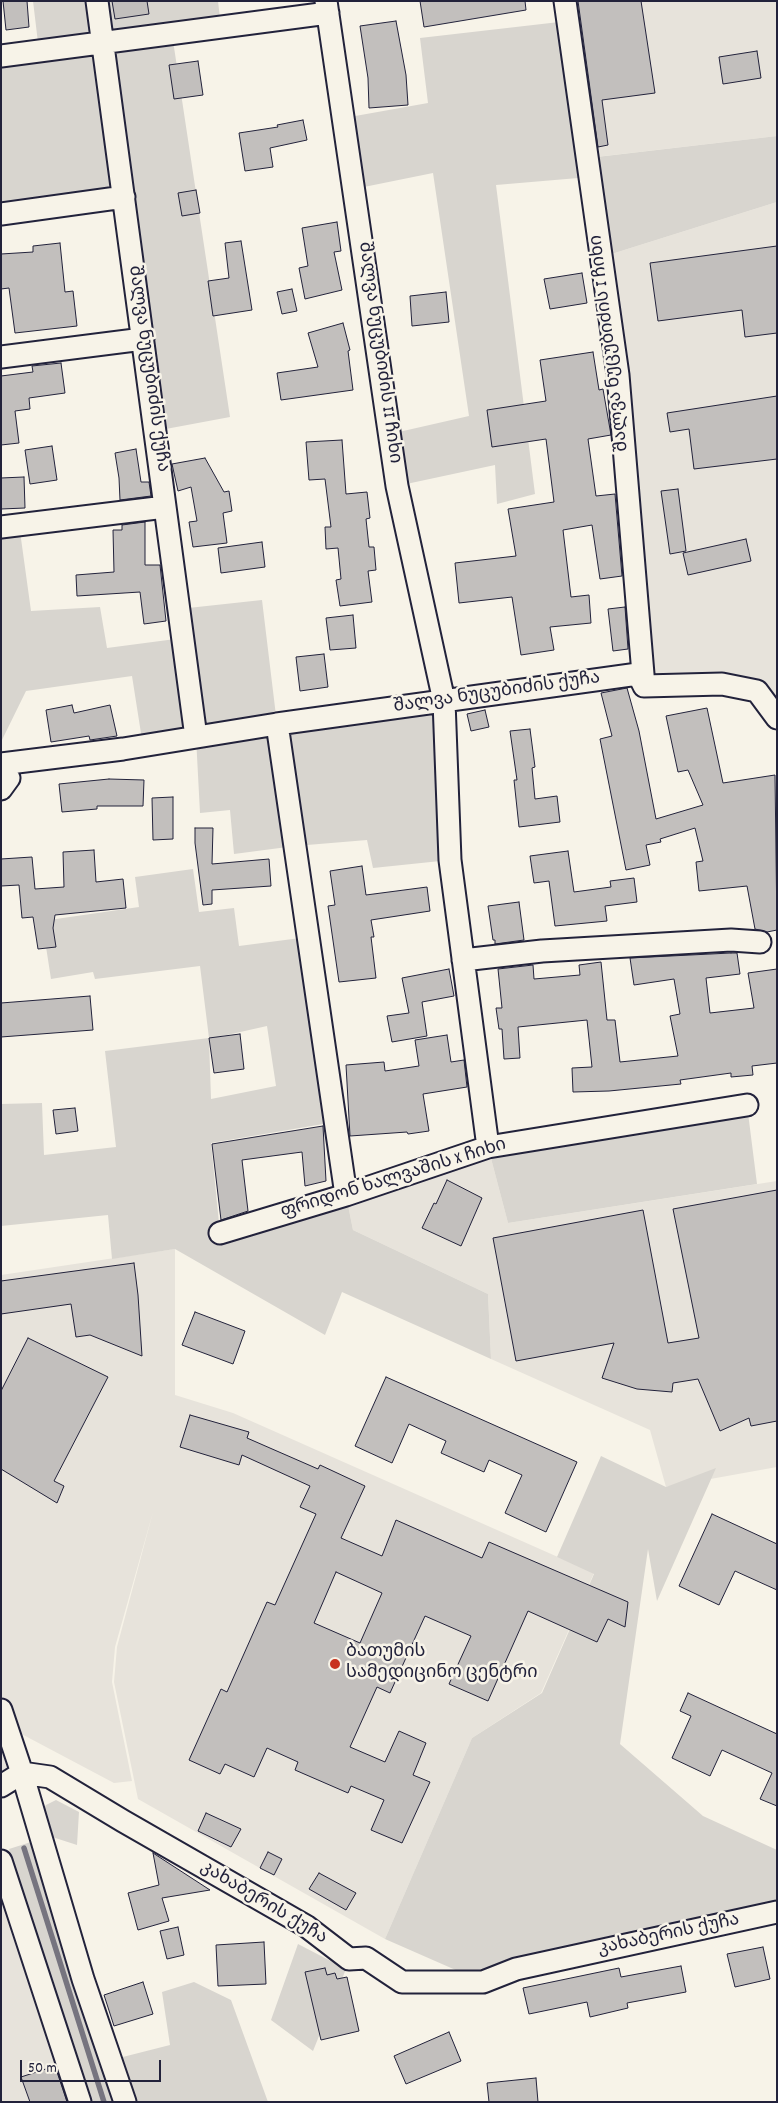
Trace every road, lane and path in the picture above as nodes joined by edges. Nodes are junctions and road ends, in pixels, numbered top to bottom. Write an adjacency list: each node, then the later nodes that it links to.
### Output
1 (97, 1): 4 (street, შალვა ნუცუბიძის ქუჩა)
2 (565, 1): 12 (street, შალვა ნუცუბიძის I ჩიხი)
3 (327, 7): 4 (street); 13 (street, შალვა ნუცუბიძის II ჩიხი)
4 (102, 42): 5 (street); 6 (street, შალვა ნუცუბიძის ქუჩა)
5 (1, 56)
6 (124, 196): 7 (street); 8 (street, შალვა ნუცუბიძის ქუჩა)
7 (1, 214)
8 (143, 339): 9 (street); 10 (street, შალვა ნუცუბიძის ქუჩა)
9 (1, 357)
10 (166, 507): 11 (street); 16 (street, შალვა ნუცუბიძის ქუჩა)
11 (1, 527)
12 (644, 686): 13 (street, შალვა ნუცუბიძის ქუჩა); 14 (street)
13 (444, 701): 15 (street, შალვა ნუცუბიძის ქუჩა); 21 (street, შალვა ნუცუბიძის II ჩიხი)
14 (777, 718)
15 (277, 724): 16 (street, შალვა ნუცუბიძის ქუჩა); 24 (street)
16 (196, 736): 17 (street, შალვა ნუცუბიძის ქუჩა)
17 (1, 764)
18 (1, 773): 19 (street)
19 (1, 790)
20 (760, 942): 21 (street)
21 (463, 960): 23 (street, შალვა ნუცუბიძის II ჩიხი)
22 (747, 1105): 23 (street, ფრიდონ ხალვაშის X ჩიხი)
23 (488, 1147): 24 (street, ფრიდონ ხალვაშის X ჩიხი)
24 (346, 1195): 25 (street, ფრიდონ ხალვაშის X ჩიხი)
25 (220, 1233)
26 (1, 1710): 27 (street)
27 (22, 1773): 28 (street); 30 (street, კახაბერის ქუჩა); 32 (street)
28 (1, 1786)
29 (1, 1861): 31 (street)
30 (777, 1912)
31 (80, 2102)
32 (125, 2102)

